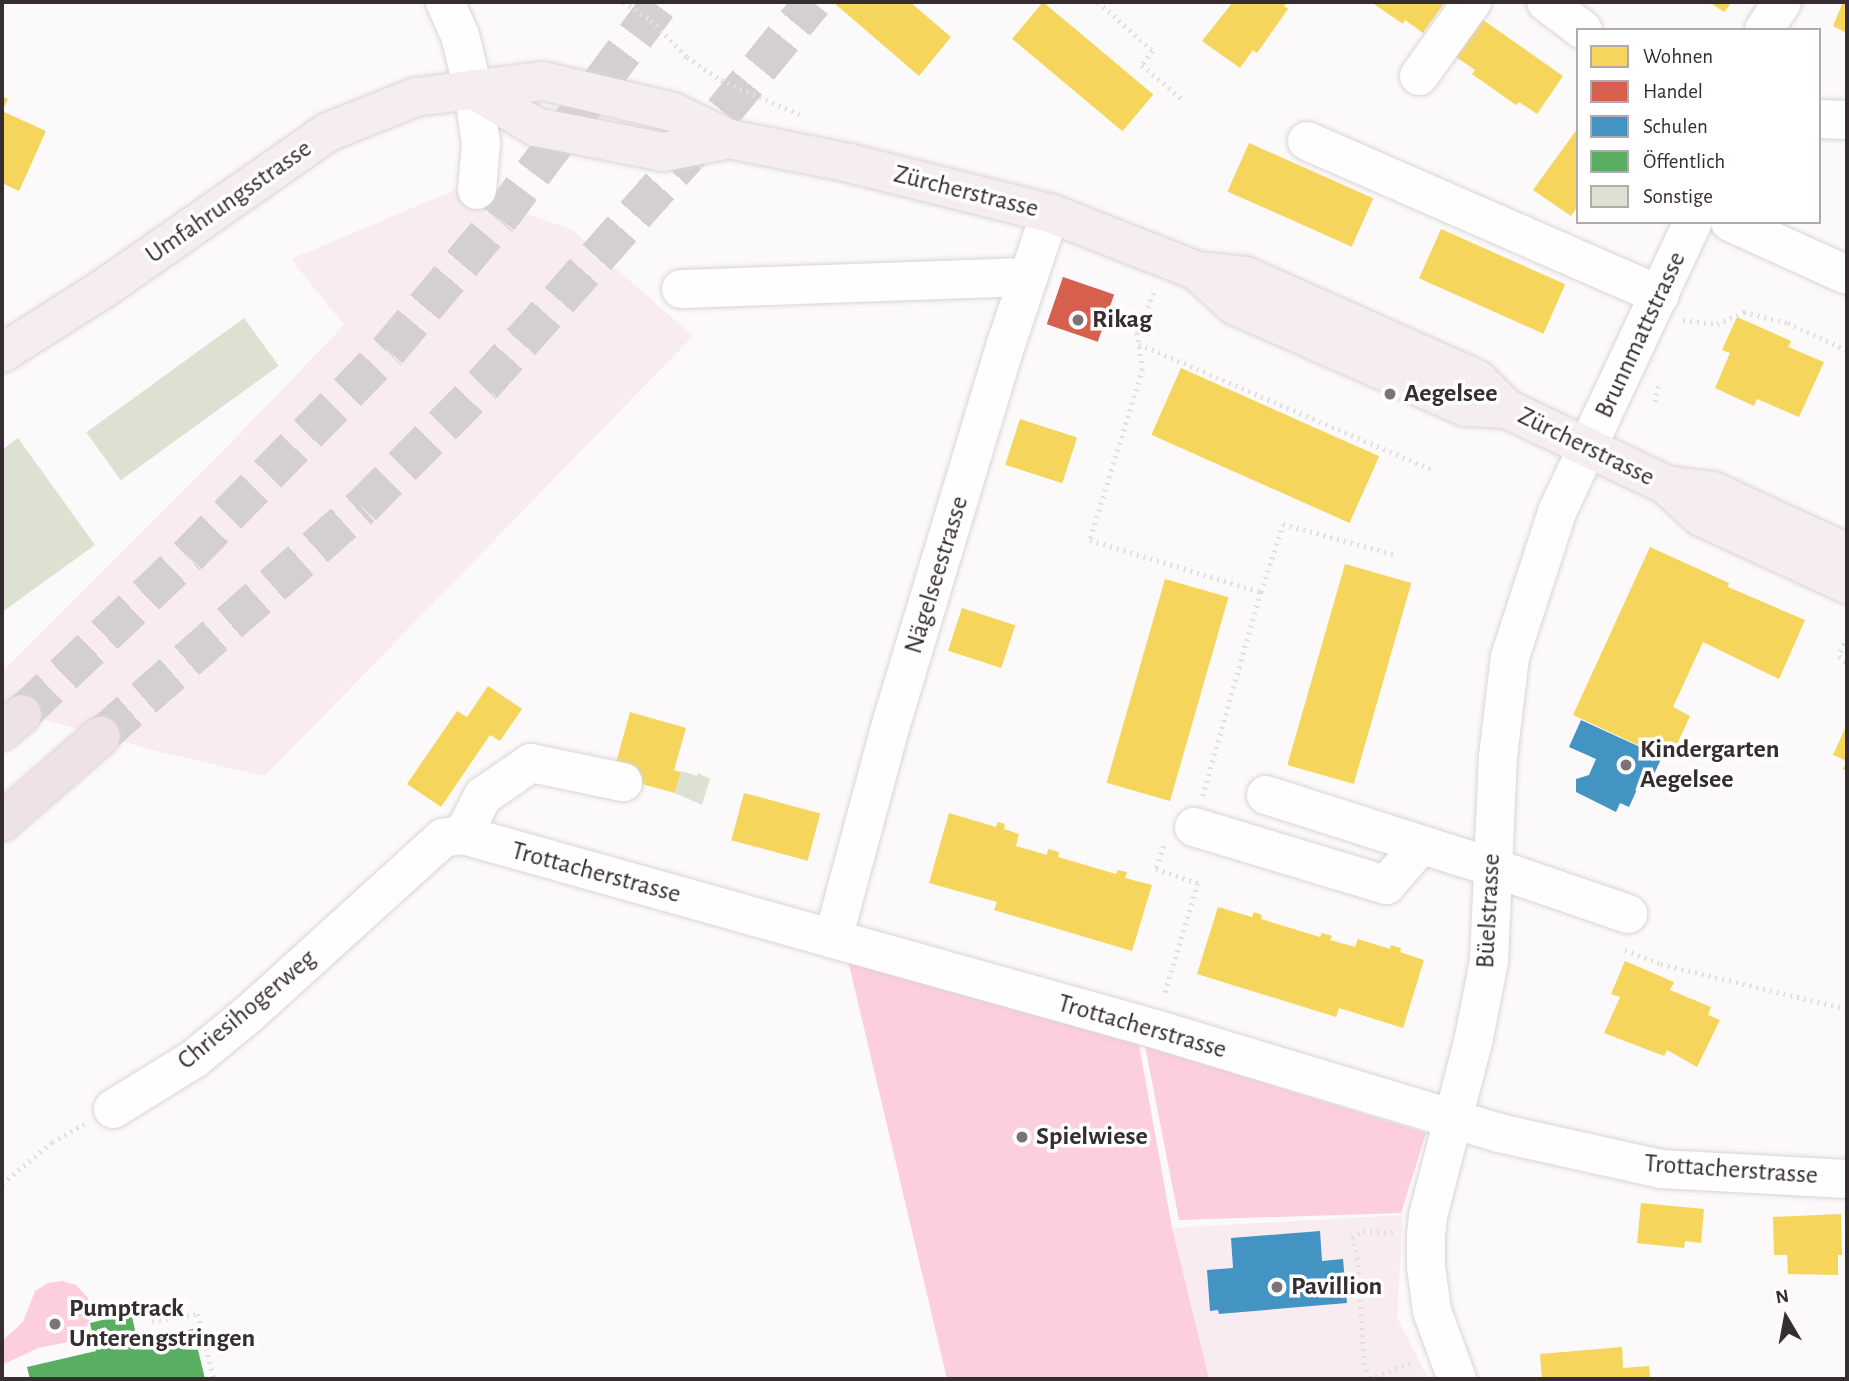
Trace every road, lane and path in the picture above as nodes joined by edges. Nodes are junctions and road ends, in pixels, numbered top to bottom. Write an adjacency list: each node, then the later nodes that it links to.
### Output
1 (445, 2): 10 (street)
2 (624, 2): 12 (path)
3 (1098, 2): 11 (path)
4 (1472, 2): 9 (street)
5 (1546, 2): 7 (street)
6 (1782, 2): 8 (street)
7 (1580, 28)
8 (1765, 28)
9 (1419, 76)
10 (473, 89): 16 (street); 17 (main road, Zürcherstrasse); 28 (main road, Umfahrungsstrasse)
11 (1183, 100)
12 (802, 115)
13 (1821, 119): 14 (street)
14 (1847, 120)
15 (1307, 141): 24 (street)
16 (477, 190)
17 (1050, 213): 21 (street, Nägelseestrasse); 31 (main road, Zürcherstrasse)
18 (1692, 224): 24 (street, Brunnmattstrasse)
19 (1734, 224): 20 (street)
20 (1847, 275)
21 (1029, 277): 22 (street); 49 (street, Nägelseestrasse)
22 (681, 289)
23 (1154, 293): 26 (path)
24 (1660, 295): 31 (street, Brunnmattstrasse)
25 (1677, 332): 27 (path)
26 (1139, 344): 32 (path); 37 (path)
27 (1847, 350)
28 (2, 353)
29 (1658, 382): 30 (path)
30 (1655, 402)
31 (1588, 447): 33 (main road, Zürcherstrasse); 47 (street, Büelstrasse)
32 (1430, 469)
33 (1665, 485): 34 (main road, Zürcherstrasse); 36 (main road, Zürcherstrasse)
34 (1847, 553)
35 (1398, 555): 37 (path)
36 (1847, 584)
37 (1261, 592): 44 (path)
38 (1847, 636): 39 (path)
39 (1847, 663)
40 (101, 736): 43 (highway)
41 (623, 782): 45 (street)
42 (1266, 795): 46 (street)
43 (2, 822)
44 (1194, 827): 46 (street); 51 (path)
45 (453, 837): 49 (street, Trottacherstrasse); 52 (street, Chriesihogerweg)
46 (1421, 845): 47 (street)
47 (1491, 867): 48 (street); 53 (street, Büelstrasse)
48 (1620, 930): 50 (path)
49 (833, 939): 51 (street, Trottacherstrasse)
50 (1847, 1009)
51 (1155, 1029): 53 (street, Trottacherstrasse)
52 (113, 1108): 55 (path)
53 (1452, 1120): 54 (street, Trottacherstrasse); 56 (street, Büelstrasse)
54 (1847, 1179)
55 (2, 1184)
56 (1426, 1236): 58 (street, Büelstrasse); 60 (path)
57 (152, 1321): 59 (path)
58 (1441, 1342): 60 (path); 61 (street, Büelstrasse)
59 (214, 1379)
60 (1369, 1379)
61 (1457, 1379)

